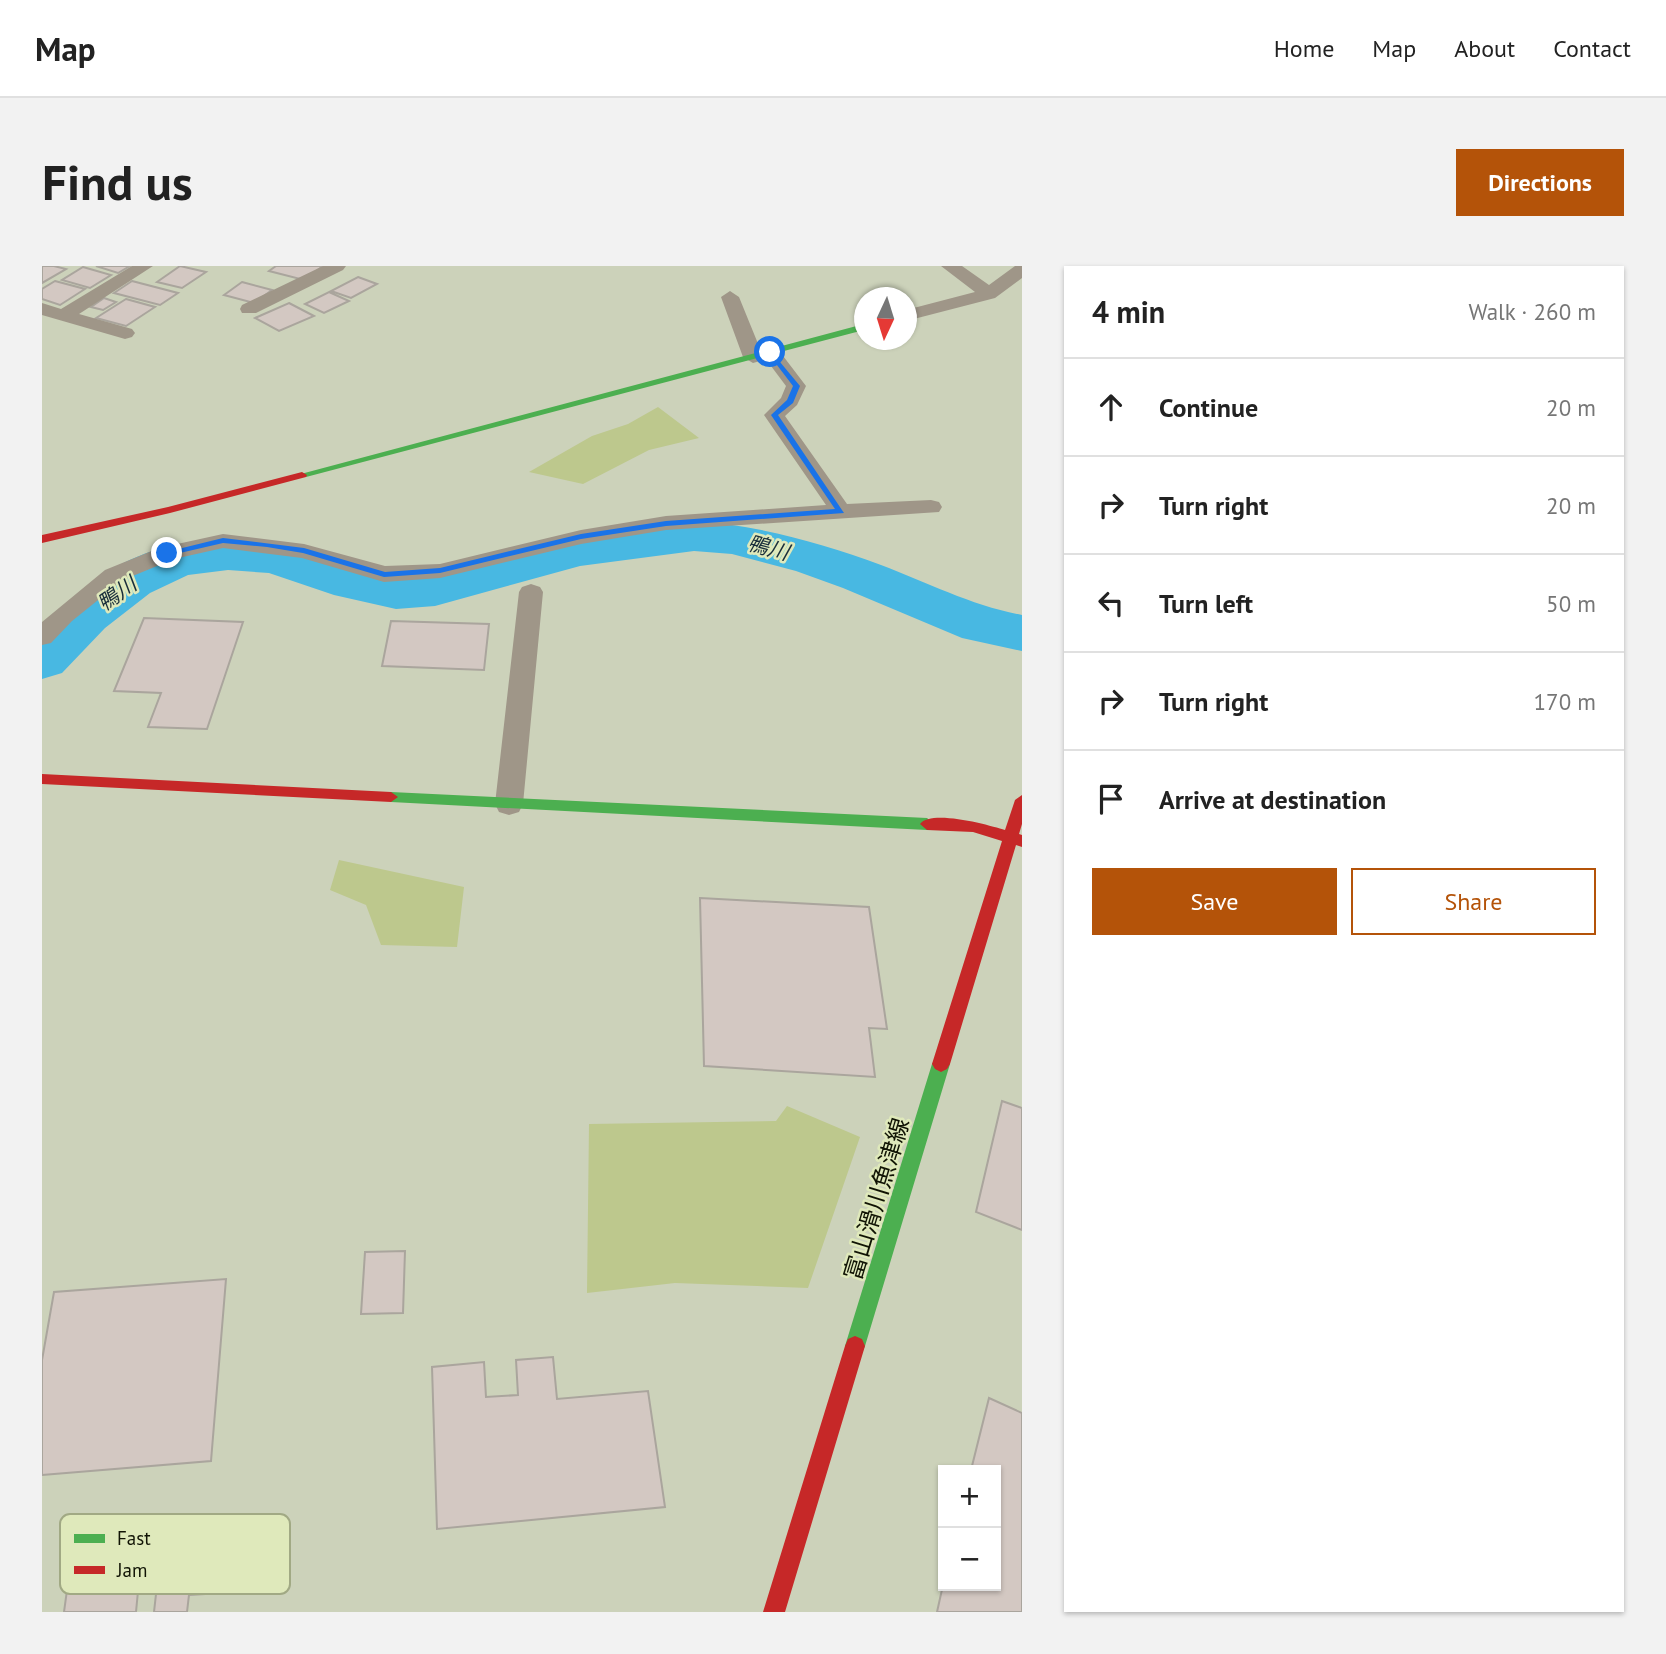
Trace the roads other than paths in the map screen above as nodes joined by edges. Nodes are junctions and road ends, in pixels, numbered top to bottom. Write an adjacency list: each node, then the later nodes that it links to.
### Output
1 (144, 266): 10 (street)
2 (337, 266): 8 (street)
3 (950, 266): 5 (street)
4 (1022, 269): 5 (street)
5 (989, 294): 9 (street)
6 (730, 297): 13 (street)
7 (42, 309): 10 (street)
8 (249, 309)
9 (917, 313)
10 (64, 316): 12 (street)
11 (854, 330): 13 (street)
12 (125, 333)
13 (762, 354): 15 (street); 16 (street)
14 (931, 507): 15 (street)
15 (841, 511): 18 (street)
16 (42, 539)
17 (531, 592): 21 (street)
18 (42, 636)
19 (42, 779): 21 (street)
20 (1022, 800): 22 (street, 富山滑川魚津線)
21 (509, 804): 22 (street)
22 (1016, 839): 23 (street, 富山滑川魚津線)
23 (774, 1612)

